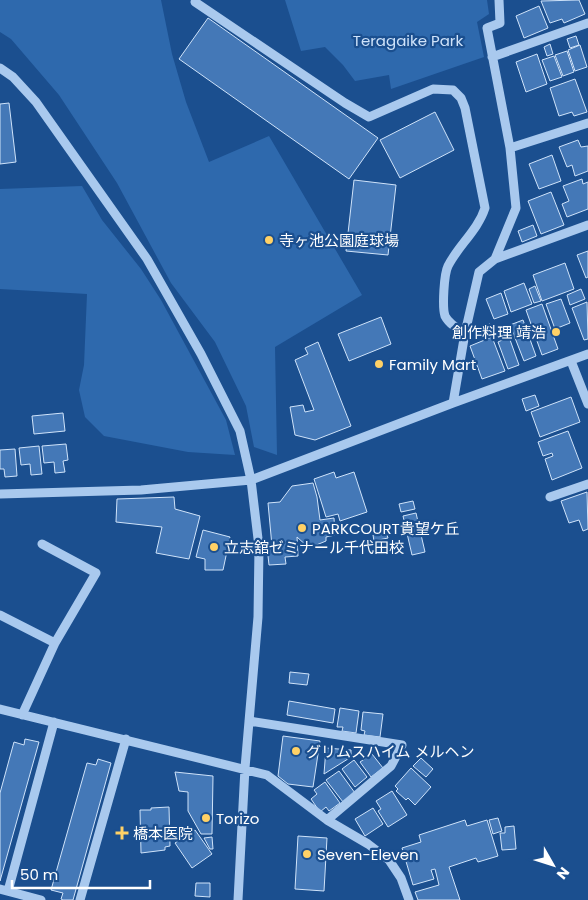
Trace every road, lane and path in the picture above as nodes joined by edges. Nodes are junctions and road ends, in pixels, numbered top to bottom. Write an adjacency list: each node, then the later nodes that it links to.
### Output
1 (499, 0): 4 (street)
2 (195, 2): 10 (street)
3 (588, 22): 4 (street)
4 (492, 57): 7 (street)
5 (0, 68): 15 (street)
6 (588, 123): 7 (street)
7 (510, 148): 9 (street)
8 (588, 225): 9 (street)
9 (495, 259): 10 (street)
10 (465, 333): 13 (street)
11 (588, 354): 12 (street)
12 (571, 361): 13 (street); 14 (street)
13 (453, 402): 15 (street)
14 (588, 404)
15 (250, 480): 17 (street); 24 (street)
16 (588, 484): 18 (street)
17 (0, 494)
18 (550, 497)
19 (42, 544): 21 (street)
20 (0, 615): 21 (street)
21 (55, 643): 23 (street)
22 (0, 709): 23 (street)
23 (22, 714): 25 (street)
24 (249, 721): 27 (street); 28 (street)
25 (54, 722): 26 (street); 29 (street)
26 (126, 739): 27 (street); 31 (street)
27 (245, 768): 28 (street); 32 (street)
28 (326, 820): 33 (street)
29 (4, 890): 30 (street)
30 (41, 900)
31 (80, 900)
32 (238, 900)
33 (409, 900)

